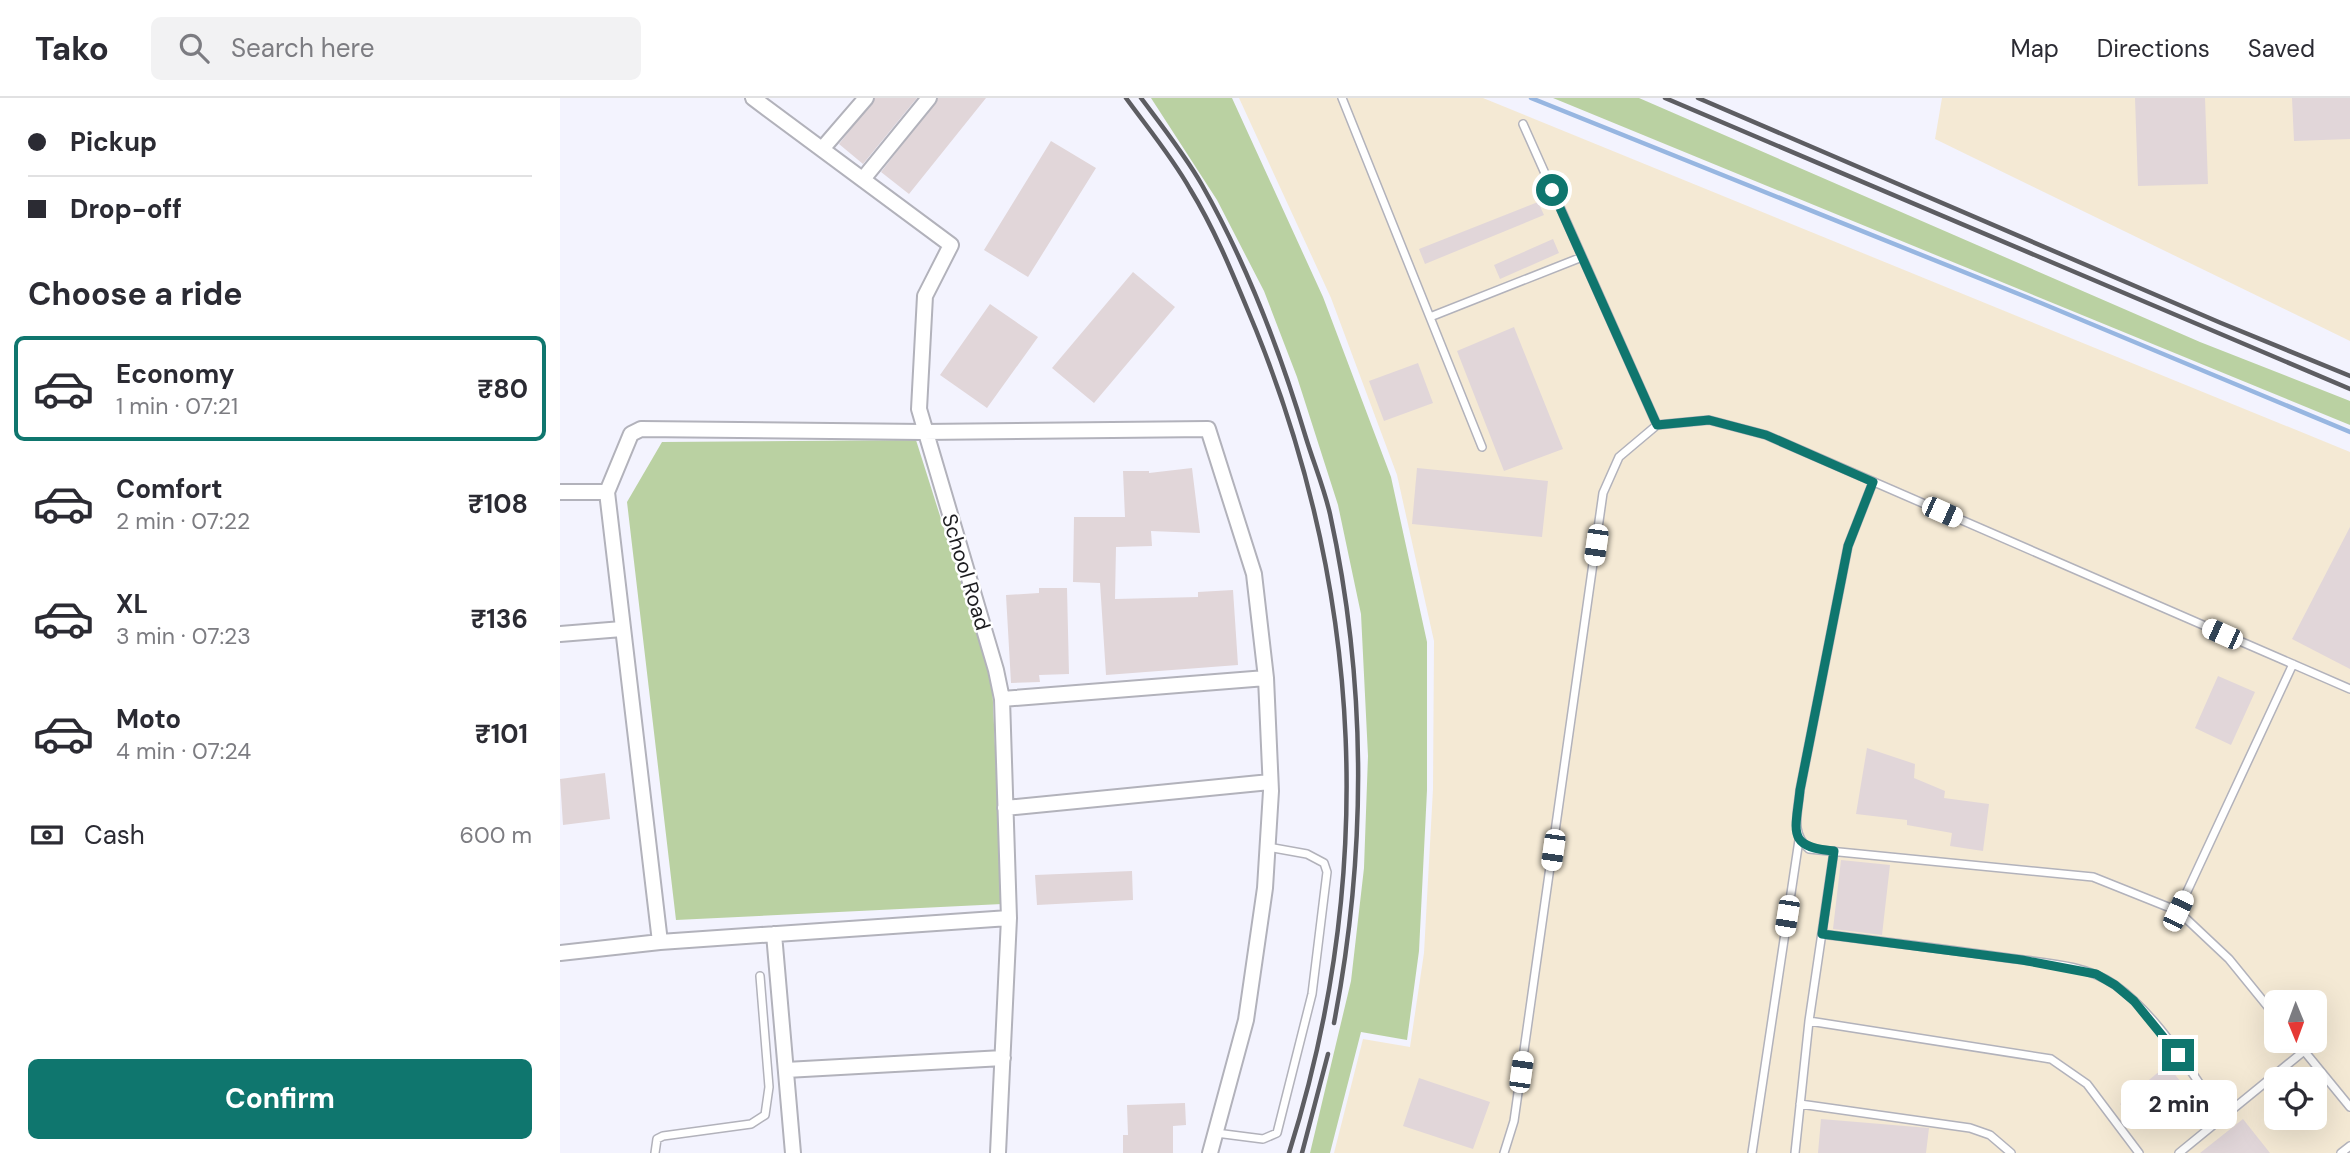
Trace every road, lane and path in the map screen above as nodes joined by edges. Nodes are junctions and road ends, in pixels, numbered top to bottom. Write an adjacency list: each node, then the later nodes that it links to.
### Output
1 (753, 98): 6 (street, School Road)
2 (866, 98): 6 (street)
3 (929, 98): 7 (street)
4 (1342, 98): 9 (lane)
5 (1523, 124): 8 (lane)
6 (822, 149): 7 (street, School Road)
7 (863, 179): 11 (street, School Road)
8 (1582, 257): 9 (lane); 10 (lane)
9 (1430, 317): 12 (lane)
10 (1657, 425): 13 (lane); 49 (lane)
11 (923, 432): 15 (street); 19 (street); 21 (street, School Road)
12 (1482, 447)
13 (1873, 482): 18 (lane); 24 (lane)
14 (560, 492): 15 (street)
15 (607, 492): 16 (street)
16 (622, 628): 17 (street); 31 (street)
17 (560, 634)
18 (2293, 664): 20 (lane); 27 (lane)
19 (1266, 678): 21 (street); 22 (street)
20 (2350, 690)
21 (1002, 699): 23 (street, School Road)
22 (1270, 782): 23 (street); 25 (street)
23 (1005, 808): 28 (street, School Road)
24 (1799, 840): 26 (lane); 50 (lane)
25 (1268, 847): 43 (street); 43 (lane)
26 (1834, 851): 27 (lane); 30 (lane)
27 (2178, 911): 34 (lane)
28 (1009, 918): 29 (street); 38 (street, School Road)
29 (774, 934): 31 (street); 39 (street)
30 (1822, 934): 35 (lane); 42 (lane)
31 (660, 942): 32 (street)
32 (560, 953)
33 (760, 976): 45 (lane)
34 (2264, 1001)
35 (1809, 1021): 40 (lane); 53 (lane)
36 (2300, 1054): 42 (lane)
37 (2306, 1054): 41 (lane)
38 (1003, 1058): 39 (street); 47 (street, School Road)
39 (786, 1070): 46 (street)
40 (1800, 1104): 51 (lane); 52 (lane)
41 (2350, 1107)
42 (2223, 1118): 54 (lane)
43 (1215, 1133): 48 (street)
44 (2350, 1146): 55 (lane)
45 (655, 1153)
46 (793, 1153)
47 (998, 1153)
48 (1210, 1153)
49 (1504, 1153)
50 (1752, 1153)
51 (1795, 1153)
52 (2011, 1153)
53 (2139, 1153)
54 (2179, 1153)
55 (2341, 1153)

